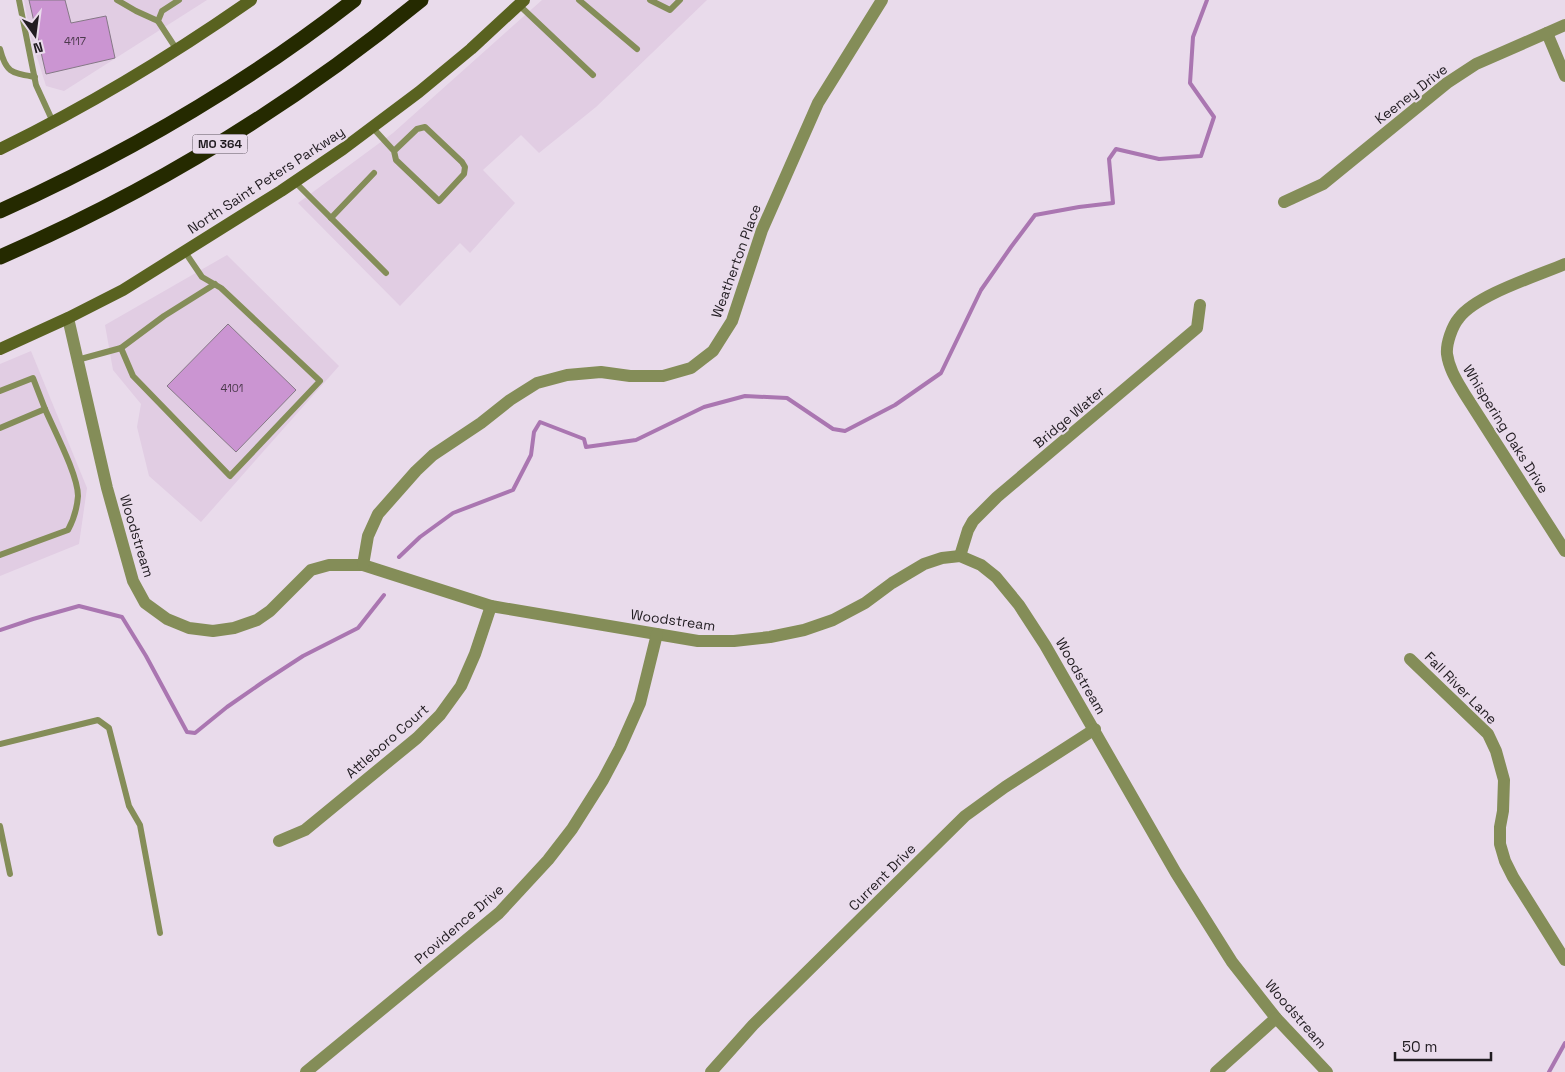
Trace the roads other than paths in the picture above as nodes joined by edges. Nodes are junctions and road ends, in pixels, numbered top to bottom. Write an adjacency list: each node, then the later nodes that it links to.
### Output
1 (19, 0): 20 (lane)
2 (117, 0): 12 (lane)
3 (179, 0): 12 (lane)
4 (251, 0): 17 (main road)
5 (354, 0): 28 (highway, MO 364)
6 (421, 0): 31 (highway, MO 364)
7 (579, 0): 16 (lane)
8 (650, 0): 9 (lane)
9 (680, 0)
10 (882, 0): 46 (street, Weatherton Place)
11 (522, 3): 18 (lane); 22 (main road, North Saint Peters Parkway)
12 (158, 21): 17 (lane)
13 (1565, 25): 14 (street, Keeney Drive)
14 (1547, 33): 19 (street); 27 (street, Keeney Drive)
15 (0, 49): 20 (lane)
16 (637, 49)
17 (177, 51): 21 (main road)
18 (593, 75)
19 (1565, 76)
20 (35, 77): 21 (lane)
21 (53, 122): 23 (main road)
22 (372, 127): 24 (lane); 26 (main road, North Saint Peters Parkway)
23 (0, 149)
24 (394, 151): 24 (lane)
25 (374, 173): 29 (lane)
26 (294, 182): 29 (lane); 30 (main road, North Saint Peters Parkway)
27 (1284, 202)
28 (0, 211)
29 (331, 218): 33 (lane)
30 (185, 252): 34 (lane); 36 (main road, North Saint Peters Parkway)
31 (0, 257)
32 (1565, 264): 43 (street, Whispering Oaks Drive)
33 (386, 273)
34 (215, 284): 37 (lane); 37 (lane)
35 (1200, 305): 45 (street, Bridge Water)
36 (68, 318): 38 (main road, North Saint Peters Parkway); 39 (street, Woodstream)
37 (121, 348): 39 (lane)
38 (0, 349)
39 (77, 360): 46 (street, Woodstream)
40 (0, 391): 41 (lane)
41 (45, 409): 42 (lane); 44 (lane)
42 (0, 428)
43 (1565, 551)
44 (0, 555)
45 (960, 556): 48 (street, Woodstream); 50 (street, Woodstream)
46 (363, 566): 47 (street, Woodstream)
47 (490, 606): 48 (street, Woodstream); 53 (street, Attleboro Court)
48 (657, 634): 58 (street, Providence Drive)
49 (1410, 659): 56 (street, Fall River Lane)
50 (1095, 729): 57 (street, Woodstream); 59 (street, Current Drive)
51 (0, 744): 55 (lane)
52 (0, 826): 54 (lane)
53 (279, 841)
54 (10, 874)
55 (160, 933)
56 (1565, 960)
57 (1276, 1018): 60 (street); 61 (street, Woodstream)
58 (306, 1072)
59 (711, 1072)
60 (1216, 1072)
61 (1327, 1072)

